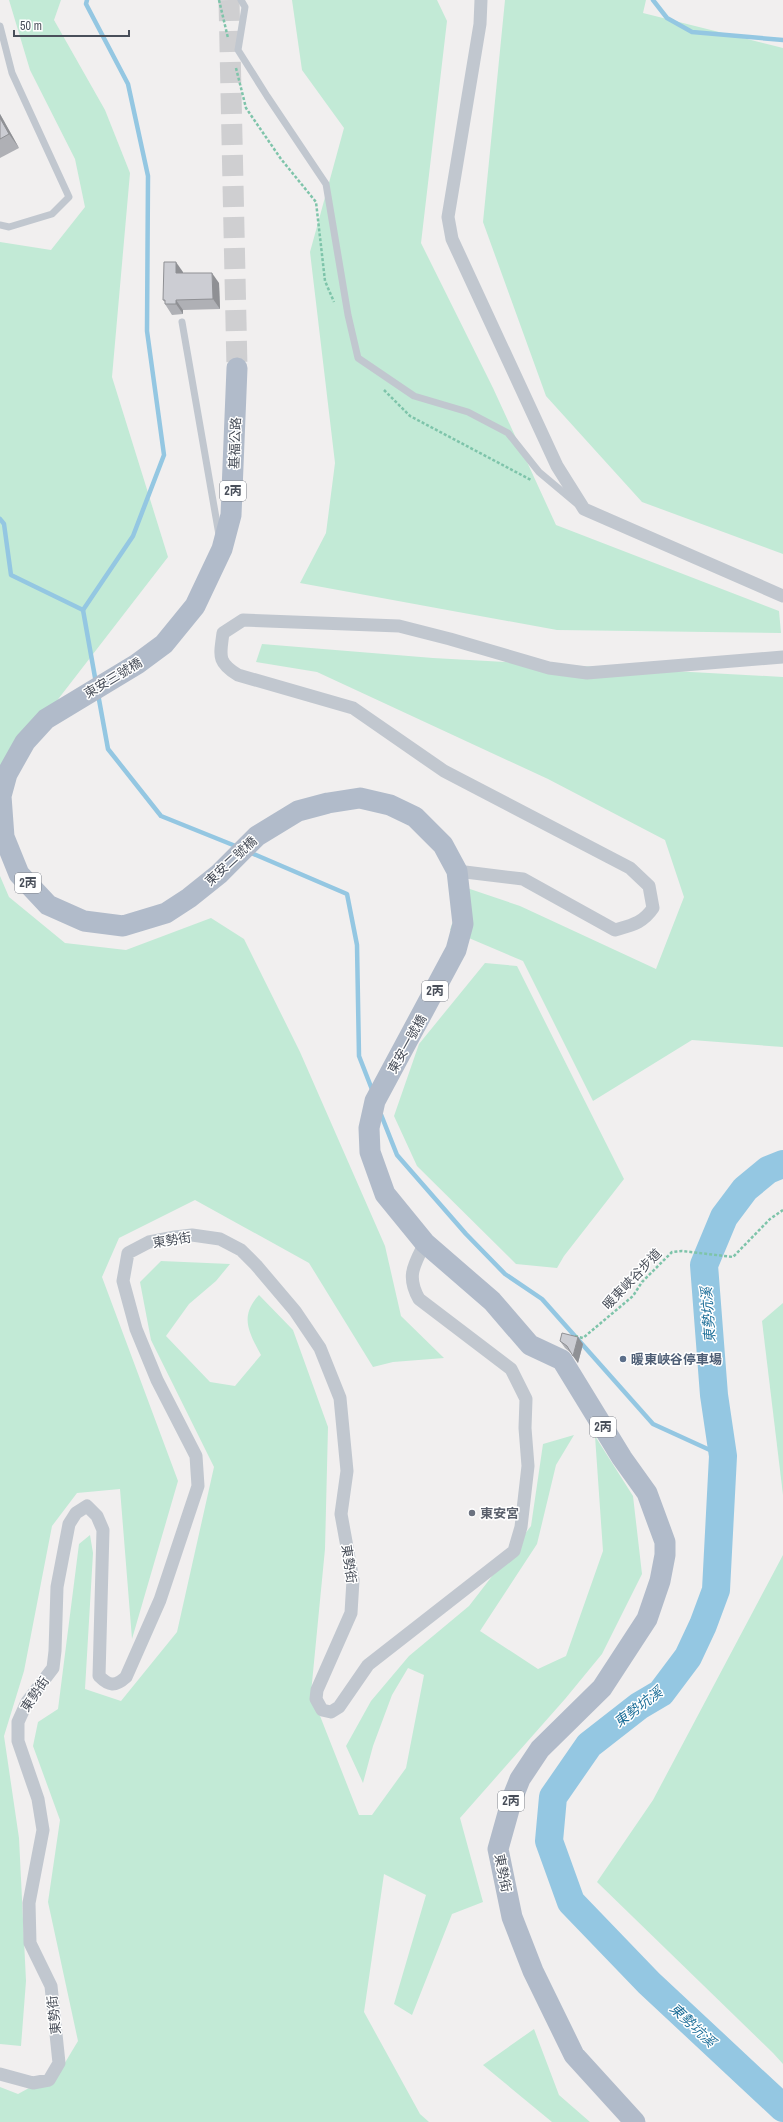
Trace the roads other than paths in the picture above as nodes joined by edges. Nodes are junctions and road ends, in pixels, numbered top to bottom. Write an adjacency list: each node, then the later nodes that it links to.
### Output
1 (241, 0): 7 (lane)
2 (481, 0): 7 (street)
3 (0, 26): 4 (lane)
4 (0, 225)
5 (182, 322): 8 (lane)
6 (237, 368): 8 (main road, 基福公路 / 2丙)
7 (584, 509): 9 (street)
8 (222, 549): 10 (main road, 基福公路 / 2丙)
9 (783, 596)
10 (194, 606): 13 (main road, 東安三號橋 / 2丙)
11 (783, 657): 12 (street)
12 (457, 871): 13 (main road, 東安二號橋 / 2丙); 14 (main road, 東安一號橋 / 2丙)
13 (166, 913)
14 (425, 1243): 15 (street, 東勢街); 16 (main road, 東勢街 / 2丙)
15 (0, 2074)
16 (635, 2122)

